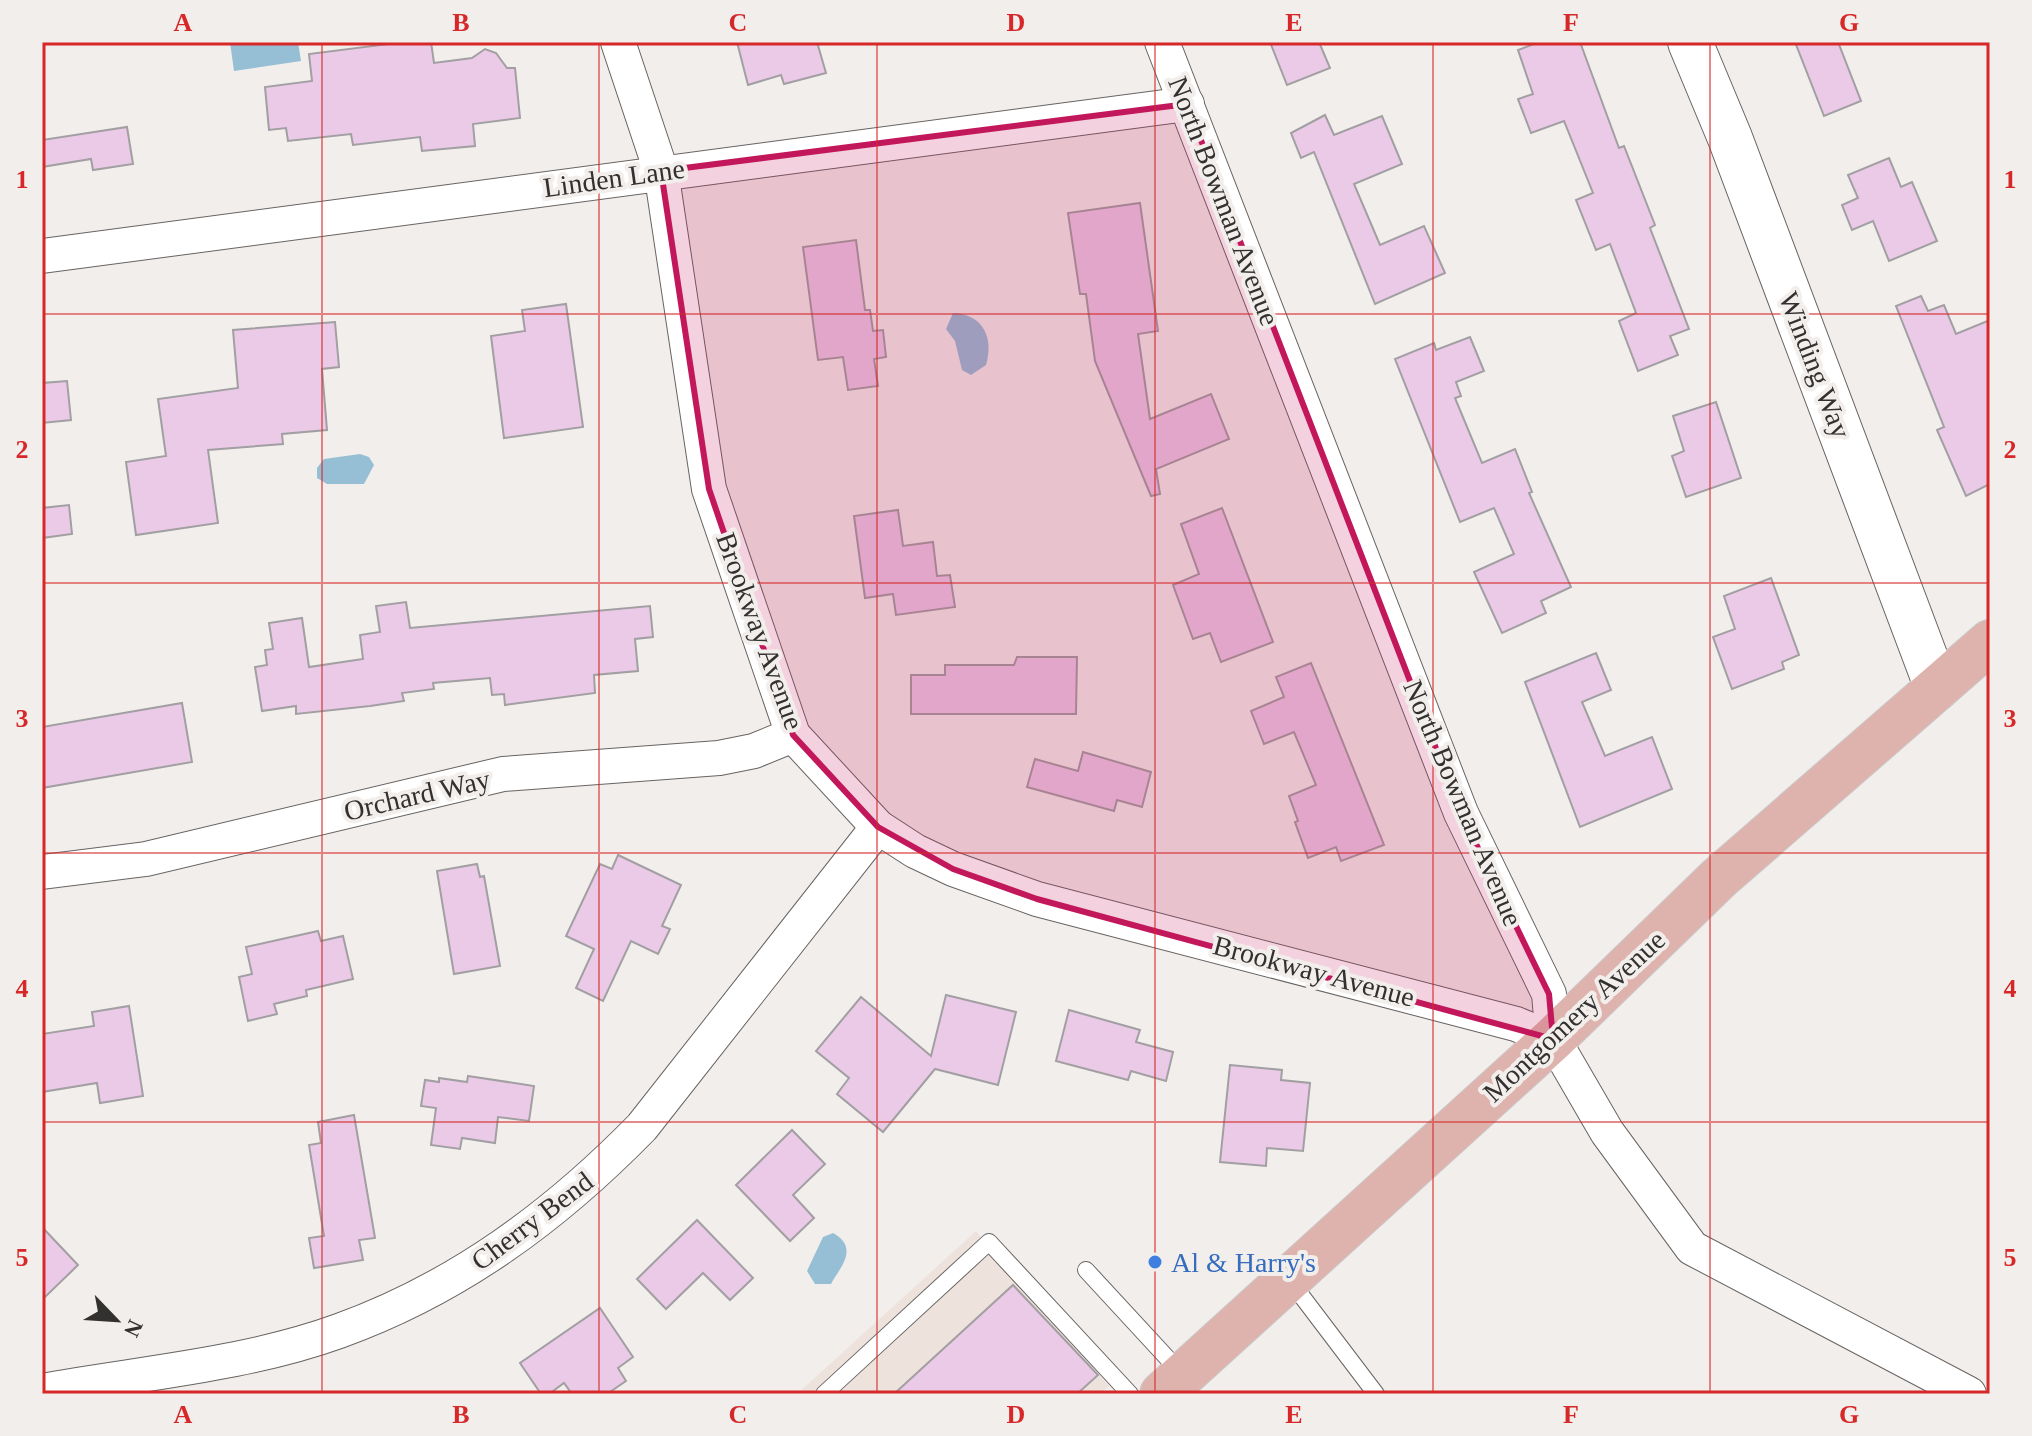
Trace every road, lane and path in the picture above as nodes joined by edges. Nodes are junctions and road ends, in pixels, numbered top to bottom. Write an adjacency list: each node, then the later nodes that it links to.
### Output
1 (618, 42): 5 (street, Brookway Avenue)
2 (1162, 42): 4 (street, North Bowman Avenue)
3 (1690, 42): 8 (street, Winding Way)
4 (1187, 104): 5 (street, Linden Lane); 12 (street, North Bowman Avenue)
5 (661, 171): 6 (street, Linden Lane); 9 (street, Brookway Avenue)
6 (42, 256)
7 (1990, 642): 8 (main road, Montgomery Avenue)
8 (1937, 688): 12 (main road, Montgomery Avenue)
9 (793, 735): 10 (street, Brookway Avenue); 11 (street, Orchard Way)
10 (878, 827): 12 (street, Brookway Avenue); 16 (street, Cherry Bend)
11 (42, 872)
12 (1553, 1039): 14 (main road, Montgomery Avenue); 20 (street, North Bowman Avenue)
13 (1086, 1270): 15 (lane)
14 (1287, 1278): 15 (main road, Montgomery Avenue); 19 (lane)
15 (1172, 1385)
16 (42, 1391)
17 (824, 1394): 18 (lane)
18 (1130, 1394)
19 (1376, 1394)
20 (1969, 1394)

